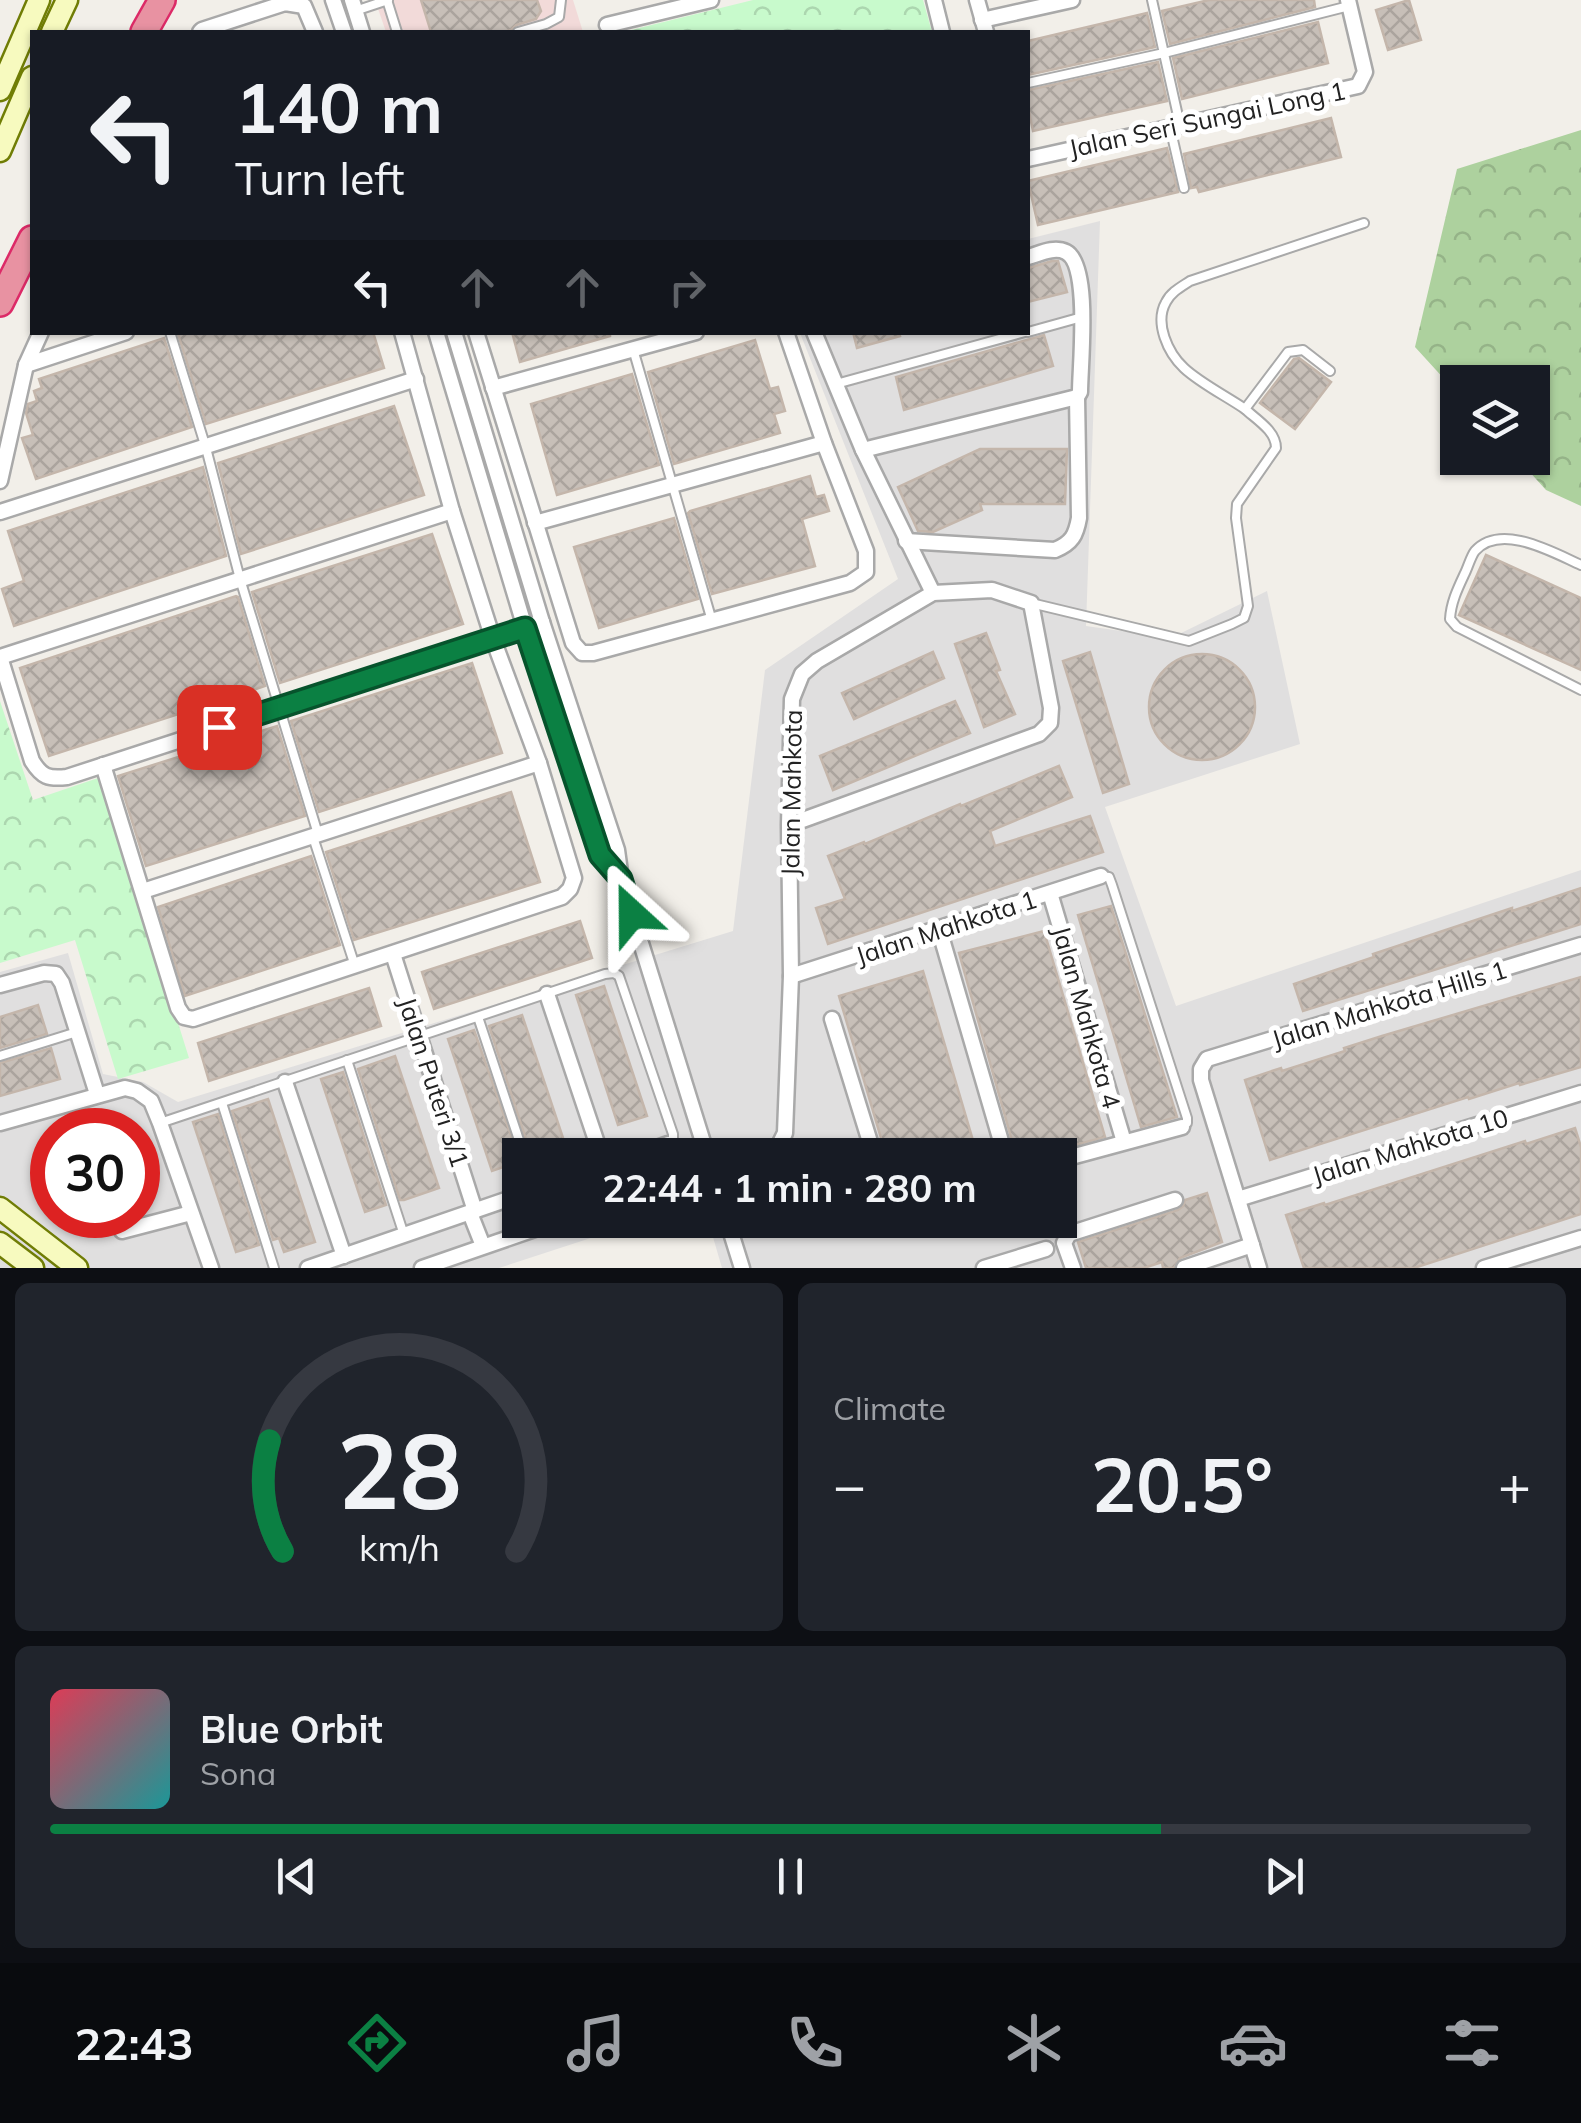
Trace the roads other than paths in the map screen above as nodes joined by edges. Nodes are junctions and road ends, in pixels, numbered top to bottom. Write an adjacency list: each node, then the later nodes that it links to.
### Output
1 (40, 0): 26 (street)
2 (67, 0): 15 (street)
3 (333, 0): 18 (street)
4 (388, 0): 12 (lane); 20 (lane)
5 (561, 0): 21 (lane)
6 (711, 0): 13 (street)
7 (934, 0): 22 (street)
8 (977, 0): 14 (street)
9 (1072, 0): 14 (street)
10 (1152, 0): 23 (lane)
11 (1349, 3): 23 (lane); 27 (street, Jalan Seri Sungai Long 1)
12 (353, 6): 19 (street)
13 (606, 26)
14 (984, 26)
15 (53, 30)
16 (202, 30): 17 (street)
17 (314, 30)
18 (343, 30)
19 (361, 30)
20 (396, 30)
21 (525, 30)
22 (942, 30)
23 (1164, 53): 25 (lane); 27 (lane)
24 (30, 82): 28 (street)
25 (1030, 83)
26 (0, 90)
27 (1175, 126): 29 (street, Jalan Seri Sungai Long 1); 30 (lane)
28 (0, 150)
29 (1030, 159)
30 (1184, 188)
31 (1364, 223): 55 (lane)
32 (30, 243): 34 (highway)
33 (1030, 256): 35 (street)
34 (0, 303)
35 (1082, 317): 36 (lane); 54 (street)
36 (1030, 331)
37 (40, 335): 49 (street)
38 (117, 335): 49 (street)
39 (171, 335): 57 (lane)
40 (403, 335): 51 (street)
41 (437, 335): 71 (street)
42 (455, 335): 70 (street)
43 (477, 335): 53 (street)
44 (686, 335): 48 (street)
45 (787, 335): 56 (street)
46 (815, 335): 52 (street)
47 (1015, 335): 52 (lane)
48 (633, 350): 53 (street); 60 (lane)
49 (26, 366): 59 (street)
50 (1330, 371): 55 (lane)
51 (416, 379): 57 (street); 61 (street)
52 (836, 384): 58 (street)
53 (493, 388): 63 (street)
54 (1077, 397): 58 (street); 64 (street)
55 (1245, 409): 68 (lane)
56 (824, 443): 60 (street); 69 (street)
57 (206, 448): 62 (street); 66 (lane)
58 (863, 450): 64 (street)
59 (0, 481)
60 (672, 485): 63 (street); 69 (lane)
61 (452, 511): 66 (street); 72 (street)
62 (0, 512)
63 (535, 524): 69 (street)
64 (906, 541): 67 (street)
65 (1581, 565): 74 (lane)
66 (240, 579): 73 (street); 75 (lane)
67 (933, 594): 68 (street, Jalan Mahkota); 78 (street, Jalan Mahkota)
68 (1031, 604): 78 (street)
69 (712, 621)
70 (542, 622): 71 (street); 81 (street)
71 (525, 628): 72 (street); 81 (street)
72 (492, 639): 75 (street); 76 (street)
73 (0, 657): 77 (street)
74 (1581, 690)
75 (279, 708): 77 (street); 79 (lane)
76 (539, 763): 79 (street); 86 (street)
77 (104, 765): 82 (street)
78 (789, 824): 88 (street, Jalan Mahkota)
79 (316, 835): 82 (street); 87 (lane)
80 (1101, 876): 83 (street, Jalan Mahkota 1); 104 (lane)
81 (621, 879): 108 (street)
82 (142, 891): 87 (street)
83 (1050, 894): 84 (street, Jalan Mahkota 1); 112 (street, Jalan Mahkota 4)
84 (939, 930): 88 (street, Jalan Mahkota 1); 111 (street)
85 (1581, 945): 114 (street, Jalan Mahkota Hills 1)
86 (393, 954): 87 (street); 94 (street, Jalan Puteri 3/1)
87 (355, 966)
88 (791, 976): 109 (street, Jalan Mahkota)
89 (0, 985): 93 (street)
90 (548, 994): 91 (lane); 106 (street); 107 (lane)
91 (478, 1017): 94 (lane); 105 (lane)
92 (832, 1019): 110 (street)
93 (78, 1032): 95 (lane); 99 (street)
94 (420, 1037): 96 (lane); 118 (street, Jalan Puteri 3/1)
95 (0, 1056)
96 (347, 1060): 97 (lane); 121 (lane)
97 (284, 1082): 100 (lane); 129 (street)
98 (1581, 1092): 114 (street, Jalan Mahkota 10)
99 (96, 1094): 101 (street); 102 (street)
100 (222, 1103): 103 (lane); 133 (lane)
101 (154, 1108)
102 (0, 1123)
103 (160, 1123): 119 (street)
104 (1182, 1127): 112 (street)
105 (518, 1138)
106 (595, 1138)
107 (673, 1138)
108 (702, 1138)
109 (783, 1138)
110 (869, 1138)
111 (1000, 1138)
112 (1124, 1142): 113 (street)
113 (1077, 1155)
114 (1238, 1199): 127 (street)
115 (1174, 1200): 138 (street)
116 (502, 1202): 118 (street)
117 (0, 1208): 131 (street)
118 (475, 1211): 121 (street); 126 (street, Jalan Puteri 3/1)
119 (191, 1213): 120 (street); 132 (street)
120 (160, 1221)
121 (404, 1235): 129 (street)
122 (508, 1238): 126 (street)
123 (733, 1238): 136 (street)
124 (1581, 1238): 141 (street)
125 (0, 1243): 130 (street)
126 (487, 1245): 135 (street)
127 (1252, 1245): 139 (street); 140 (street)
128 (1046, 1249): 137 (street)
129 (344, 1256): 134 (street)
130 (33, 1268)
131 (78, 1268)
132 (211, 1268)
133 (274, 1268)
134 (308, 1268)
135 (422, 1268)
136 (742, 1268)
137 (984, 1268)
138 (1073, 1268)
139 (1184, 1268)
140 (1259, 1268)
141 (1484, 1268)

